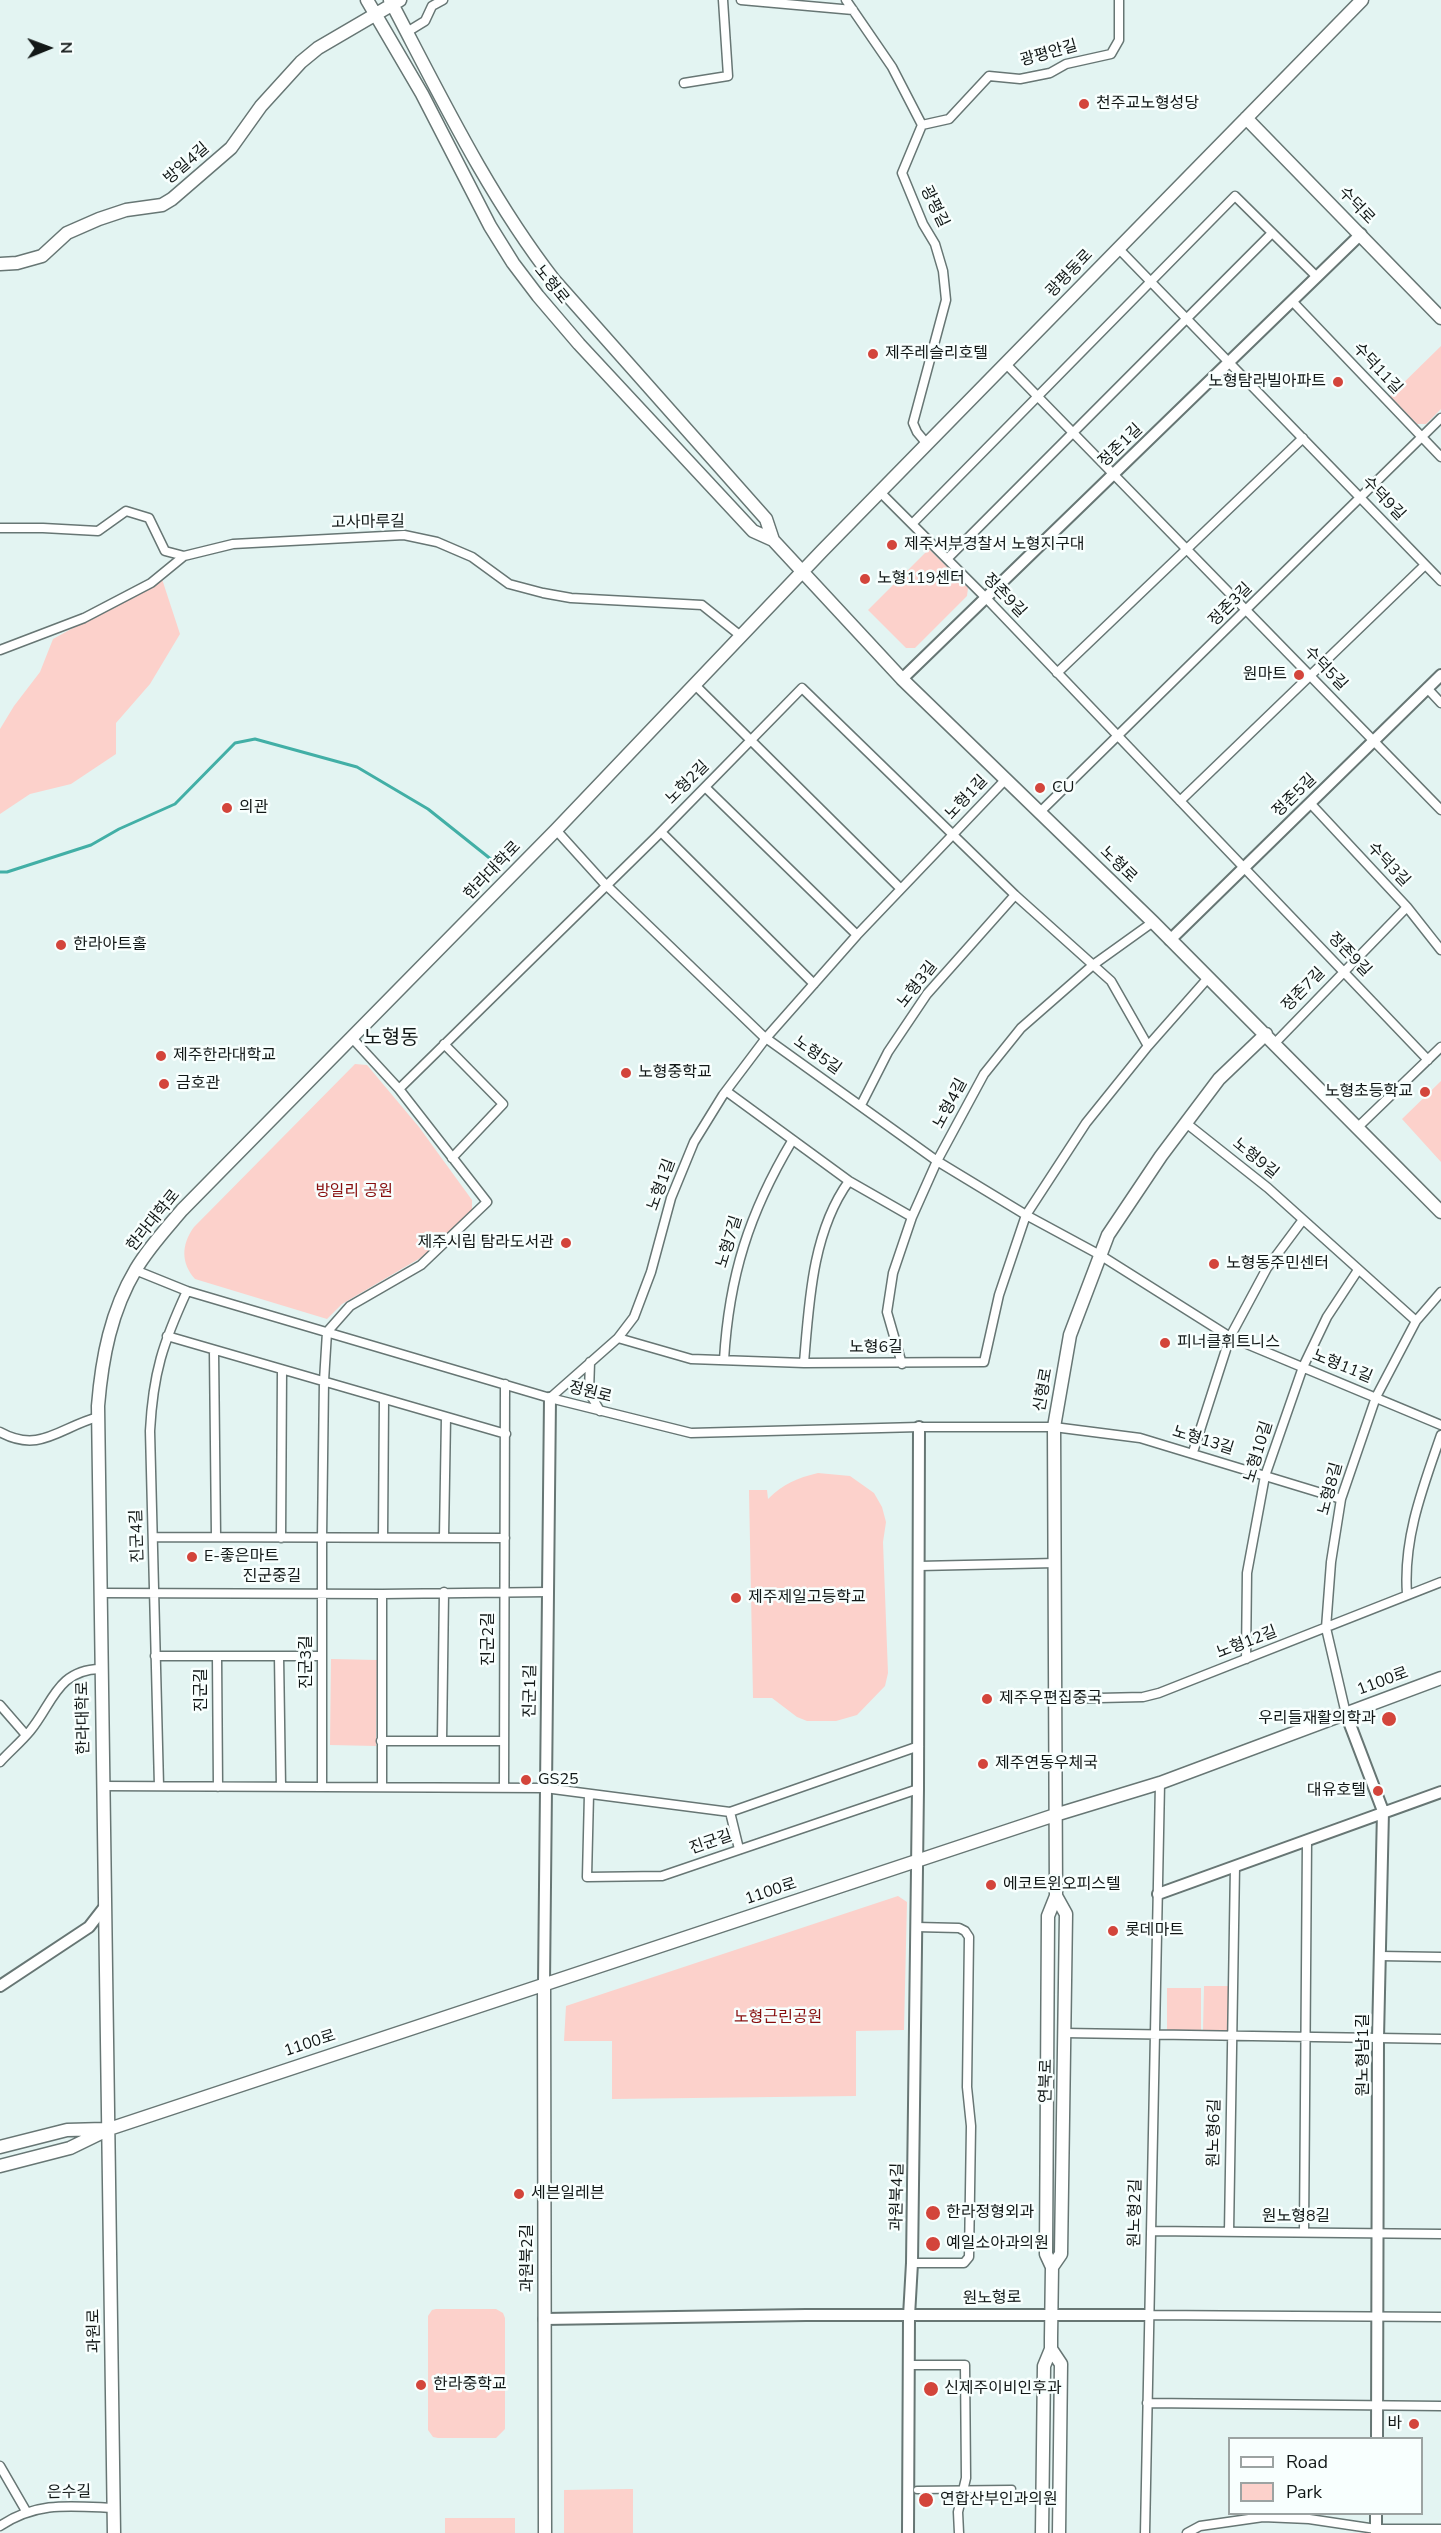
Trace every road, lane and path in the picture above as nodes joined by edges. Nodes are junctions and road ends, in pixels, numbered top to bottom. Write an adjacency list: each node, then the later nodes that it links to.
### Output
1 (368, 0): 10 (main road, 노형로)
2 (443, 0): 11 (street)
3 (723, 0): 12 (street)
4 (741, 0): 9 (street)
5 (846, 0): 9 (street)
6 (1119, 0): 14 (street, 광평안길)
7 (1362, 0): 13 (main road, 광평동로)
8 (394, 2): 10 (main road, 방일4길); 11 (main road, 노형로)
9 (853, 10): 14 (street)
10 (376, 15): 18 (main road, 방일4길); 38 (main road, 노형로)
11 (407, 32): 38 (main road, 노형로)
12 (684, 83)
13 (1246, 118): 16 (main road, 수덕로); 17 (main road, 광평동로)
14 (922, 125): 31 (street, 광평길)
15 (1272, 233): 19 (street); 20 (street); 22 (street)
16 (1361, 234): 19 (street, 정존1길); 23 (main road, 수덕로)
17 (1118, 248): 20 (street, 수덕9길); 25 (main road, 광평동로)
18 (0, 264)
19 (1317, 277): 21 (street, 정존1길)
20 (1151, 281): 22 (street, 수덕9길); 26 (street)
21 (1292, 301): 24 (street, 정존1길); 30 (street, 수덕11길)
22 (1187, 318): 24 (street, 수덕9길); 28 (street)
23 (1441, 318)
24 (1229, 362): 29 (street, 수덕9길); 33 (street, 정존1길)
25 (1005, 363): 26 (street, 수덕5길); 31 (main road, 광평동로)
26 (1039, 396): 28 (street, 수덕5길); 36 (street)
27 (1441, 418): 30 (street, 정존3길)
28 (1073, 431): 33 (street, 수덕5길); 41 (street)
29 (1303, 438): 35 (street, 수덕9길); 39 (street)
30 (1421, 438): 32 (street, 수덕11길); 35 (street, 정존3길)
31 (927, 444): 34 (main road, 광평동로)
32 (1441, 457)
33 (1114, 473): 39 (street, 수덕5길); 45 (street, 정존1길)
34 (880, 492): 36 (street, 정존9길); 43 (main road, 광평동로)
35 (1360, 497): 42 (street, 수덕9길); 46 (street, 정존3길)
36 (912, 524): 41 (street, 정존9길)
37 (0, 528): 40 (street)
38 (773, 540): 43 (main road, 노형로)
39 (1186, 549): 46 (street, 수덕5길); 49 (street)
40 (184, 556): 47 (street, 고사마루길); 48 (street)
41 (947, 560): 45 (street, 정존9길)
42 (1425, 564): 44 (street, 수덕9길); 50 (street)
43 (802, 572): 47 (main road, 한라대학로); 52 (main road, 노형로)
44 (1441, 581)
45 (986, 598): 49 (street, 정존9길); 52 (street, 정존1길)
46 (1246, 610): 50 (street, 수덕5길); 56 (street, 정존3길)
47 (742, 636): 53 (main road, 한라대학로)
48 (0, 650)
49 (1058, 673): 56 (street, 정존9길)
50 (1310, 675): 58 (street, 수덕5길); 61 (street)
51 (1441, 675): 54 (street, 정존5길)
52 (902, 679): 59 (main road, 노형로)
53 (696, 686): 57 (street); 65 (main road, 한라대학로)
54 (1427, 688): 55 (street); 58 (street, 정존5길)
55 (1441, 703)
56 (1119, 737): 61 (street, 정존9길); 64 (street, 정존3길)
57 (751, 740): 60 (street, 노형2길); 67 (street, 노형2길); 70 (street)
58 (1374, 741): 62 (street, 정존5길); 63 (street, 수덕5길)
59 (1006, 779): 64 (main road, 노형로); 67 (street, 노형1길)
60 (705, 787): 66 (street, 노형2길); 75 (street)
61 (1180, 801): 68 (street, 정존9길)
62 (1310, 803): 68 (street, 정존5길); 72 (street, 수덕3길)
63 (1441, 810)
64 (1040, 812): 73 (main road, 노형로)
65 (556, 830): 69 (street, 노형5길); 83 (main road, 한라대학로)
66 (661, 832): 69 (street, 노형2길); 82 (street)
67 (953, 835): 70 (street, 노형1길); 71 (street)
68 (1244, 868): 76 (street, 정존5길); 80 (street, 정존9길)
69 (606, 885): 84 (street, 노형5길); 86 (street, 노형2길)
70 (901, 889): 75 (street, 노형1길)
71 (1015, 895): 79 (street); 92 (street, 노형3길)
72 (1407, 907): 77 (street, 수덕3길); 80 (street, 정존7길)
73 (1153, 922): 76 (main road, 노형로); 79 (street, 노형4길)
74 (1441, 933): 77 (street)
75 (857, 934): 82 (street, 노형1길)
76 (1170, 940): 81 (main road, 노형로)
77 (1432, 942): 78 (street, 수덕3길)
78 (1441, 950)
79 (1093, 965): 87 (street); 97 (street, 노형4길)
80 (1343, 971): 85 (street, 정존7길); 89 (street, 정존9길)
81 (1208, 978): 85 (main road, 노형로); 87 (street)
82 (814, 984): 84 (street, 노형1길)
83 (352, 1038): 90 (street); 104 (main road, 한라대학로)
84 (766, 1038): 91 (street, 노형1길); 92 (street, 노형5길)
85 (1270, 1039): 93 (main road, 신형로); 94 (main road, 노형로)
86 (444, 1044): 90 (street, 노형2길); 96 (street)
87 (1148, 1046): 100 (street)
88 (1441, 1047): 89 (street)
89 (1428, 1060): 94 (street)
90 (399, 1089): 96 (street)
91 (726, 1091): 95 (street); 112 (street, 노형1길)
92 (861, 1105): 97 (street, 노형5길)
93 (1186, 1122): 102 (street, 노형9길); 103 (main road, 신형로)
94 (1357, 1128): 99 (main road, 노형로)
95 (792, 1140): 98 (street); 114 (street, 노형7길)
96 (452, 1158): 109 (street)
97 (937, 1161): 100 (street, 노형5길); 101 (street, 노형4길)
98 (849, 1181): 101 (street); 116 (street)
99 (1441, 1212)
100 (1026, 1215): 103 (street, 노형5길); 117 (street, 노형6길)
101 (912, 1217): 117 (street, 노형4길)
102 (1302, 1221): 105 (street, 노형9길); 111 (street)
103 (1100, 1255): 111 (street, 노형11길); 130 (main road, 신형로)
104 (135, 1270): 106 (street, 정원로); 126 (main road, 한라대학로)
105 (1358, 1270): 108 (street, 노형9길); 118 (street, 노형10길)
106 (187, 1291): 109 (street, 정원로); 110 (street, 진군4길)
107 (1441, 1292): 108 (street, 노형8길)
108 (1416, 1321): 122 (street, 노형8길)
109 (327, 1332): 120 (street, 진군3길); 121 (street, 정원로)
110 (167, 1336): 113 (street); 138 (street, 진군4길)
111 (1230, 1337): 118 (street, 노형11길); 134 (street)
112 (618, 1338): 114 (street, 노형6길); 115 (street, 노형1길)
113 (214, 1351): 119 (street); 137 (street)
114 (724, 1360): 116 (street, 노형6길)
115 (590, 1362): 123 (street, 노형1길); 125 (street)
116 (804, 1363): 117 (street, 노형6길)
117 (902, 1364)
118 (1303, 1367): 122 (street, 노형11길); 135 (street, 노형10길)
119 (282, 1370): 120 (street); 141 (street)
120 (324, 1382): 124 (street); 142 (street, 진군3길)
121 (505, 1384): 123 (street, 정원로); 132 (street, 진군2길)
122 (1376, 1397): 128 (street, 노형11길); 136 (street, 노형8길)
123 (550, 1398): 125 (street, 정원로); 151 (street, 진군1길)
124 (384, 1399): 127 (street); 139 (street)
125 (600, 1411): 129 (street, 정원로)
126 (98, 1417): 131 (street); 152 (main road, 한라대학로)
127 (446, 1417): 132 (street); 140 (street)
128 (1441, 1425)
129 (919, 1427): 130 (street, 정원로); 145 (street)
130 (1054, 1427): 134 (street, 노형13길); 144 (main road, 신형로)
131 (0, 1432)
132 (506, 1434): 143 (street, 진군2길)
133 (1441, 1435): 154 (street)
134 (1193, 1452): 135 (street, 노형13길)
135 (1265, 1476): 136 (street, 노형13길); 160 (street, 노형10길)
136 (1341, 1499): 155 (street, 노형8길)
137 (216, 1536): 138 (street); 141 (street)
138 (153, 1537): 148 (street, 진군4길)
139 (383, 1537): 140 (street); 142 (street)
140 (444, 1537): 143 (street)
141 (281, 1538): 142 (street)
142 (322, 1538): 149 (street, 진군3길)
143 (505, 1538): 147 (street, 진군2길)
144 (1056, 1563): 145 (street); 163 (main road, 신형로)
145 (919, 1566): 170 (street)
146 (1441, 1582): 154 (street, 노형12길)
147 (504, 1591): 150 (street, 진군중길); 151 (street, 진군중길); 169 (street, 진군2길)
148 (155, 1592): 149 (street, 진군중길); 152 (street, 진군중길); 156 (street, 진군4길)
149 (322, 1592): 153 (street, 진군중길); 159 (street, 진군3길)
150 (444, 1592): 153 (street, 진군중길); 168 (street)
151 (548, 1592): 180 (street, 진군1길)
152 (100, 1593): 161 (main road, 한라대학로)
153 (382, 1594): 167 (street)
154 (1407, 1594): 155 (street, 노형12길)
155 (1326, 1628): 160 (street, 노형12길); 165 (street, 노형8길)
156 (155, 1656): 157 (street, 진군길); 174 (street, 진군4길)
157 (217, 1656): 158 (street); 175 (street, 진군길)
158 (279, 1656): 159 (street); 176 (street)
159 (321, 1656): 177 (street, 진군3길)
160 (1246, 1659): 163 (street, 노형12길)
161 (100, 1669): 166 (street); 173 (main road, 한라대학로)
162 (1441, 1678): 165 (main road, 1100로)
163 (1056, 1699): 186 (main road, 신형로)
164 (0, 1705): 166 (street)
165 (1346, 1714): 172 (main road, 1100로); 184 (street, 원노형남1길)
166 (26, 1735): 171 (street)
167 (381, 1741): 168 (street); 178 (street)
168 (442, 1741): 169 (street)
169 (503, 1741): 179 (street, 진군2길)
170 (919, 1746): 181 (street); 185 (street, 진군길)
171 (0, 1761)
172 (1160, 1783): 186 (main road, 1100로); 191 (street, 원노형2길)
173 (102, 1786): 174 (street, 진군길); 193 (main road, 한라대학로)
174 (159, 1786): 175 (street, 진군길)
175 (218, 1786): 176 (street, 진군길)
176 (281, 1787): 177 (street, 진군길)
177 (322, 1787): 178 (street, 진군길)
178 (382, 1787): 179 (street, 진군길)
179 (504, 1787): 180 (street, 진군길)
180 (545, 1788): 183 (street, 진군길); 197 (street, 진군1길)
181 (918, 1789): 188 (street, 진군길); 189 (street)
182 (1441, 1792): 184 (street)
183 (589, 1794): 185 (street, 진군길); 188 (street, 진군길)
184 (1383, 1811): 187 (street); 195 (street, 원노형남1길)
185 (730, 1812): 188 (street)
186 (1054, 1815): 189 (main road, 1100로); 192 (main road, 연북로)
187 (1307, 1841): 190 (street); 202 (street)
188 (739, 1849)
189 (917, 1862): 194 (street, 과원북4길); 197 (main road, 1100로)
190 (1235, 1866): 191 (street); 201 (street)
191 (1158, 1894): 200 (street, 원노형2길)
192 (1056, 1896): 199 (main road, 연북로); 214 (main road, 연북로)
193 (103, 1909): 198 (street); 205 (main road, 한라대학로)
194 (916, 1927): 213 (street, 과원북4길); 213 (street)
195 (1380, 1956): 196 (street); 203 (street, 원노형남1길)
196 (1441, 1957)
197 (544, 1983): 205 (main road, 1100로); 220 (main road, 과원북2길)
198 (0, 1986)
199 (1064, 2033): 200 (street); 214 (main road, 연북로)
200 (1155, 2035): 201 (street); 208 (street, 원노형2길)
201 (1232, 2035): 202 (street); 209 (street, 원노형6길)
202 (1306, 2036): 203 (street); 210 (street)
203 (1378, 2038): 204 (street); 211 (street, 원노형남1길)
204 (1441, 2039)
205 (109, 2129): 206 (main road, 1100로); 207 (main road, 1100로); 231 (main road, 과원로)
206 (0, 2147)
207 (0, 2166)
208 (1151, 2231): 209 (street, 원노형8길); 216 (street, 원노형2길)
209 (1229, 2232): 210 (street, 원노형8길)
210 (1304, 2232): 211 (street, 원노형8길)
211 (1378, 2233): 212 (street, 원노형8길); 217 (street, 원노형남1길)
212 (1441, 2234)
213 (912, 2263): 218 (street, 과원북4길)
214 (1052, 2267): 215 (main road, 연북로)
215 (1052, 2314): 216 (street, 원노형로); 218 (street, 원노형로); 221 (main road, 연북로)
216 (1149, 2315): 217 (street, 원노형로); 223 (street, 원노형2길)
217 (1378, 2315): 219 (street, 원노형로); 224 (street, 원노형남1길)
218 (909, 2316): 220 (street, 원노형로); 222 (street, 과원북4길)
219 (1441, 2318)
220 (544, 2319): 238 (main road, 과원북2길)
221 (1051, 2349): 241 (main road, 연북로); 242 (main road, 연북로)
222 (909, 2365): 228 (street); 239 (street, 과원북4길)
223 (1147, 2403): 224 (street); 243 (street, 원노형2길)
224 (1377, 2404): 225 (street); 226 (street, 원노형남1길)
225 (1441, 2406)
226 (1377, 2437)
227 (0, 2466): 232 (street, 은수길)
228 (964, 2489): 229 (street); 230 (street); 240 (street)
229 (1012, 2489)
230 (917, 2490)
231 (114, 2508): 232 (street, 은수길); 237 (main road, 과원로)
232 (26, 2511): 234 (street, 은수길)
233 (1376, 2515): 236 (street)
234 (0, 2526)
235 (1441, 2529): 236 (street)
236 (1376, 2531): 244 (street)
237 (114, 2533)
238 (545, 2533)
239 (908, 2533)
240 (958, 2533)
241 (1042, 2533)
242 (1059, 2533)
243 (1145, 2533)
244 (1187, 2533)

